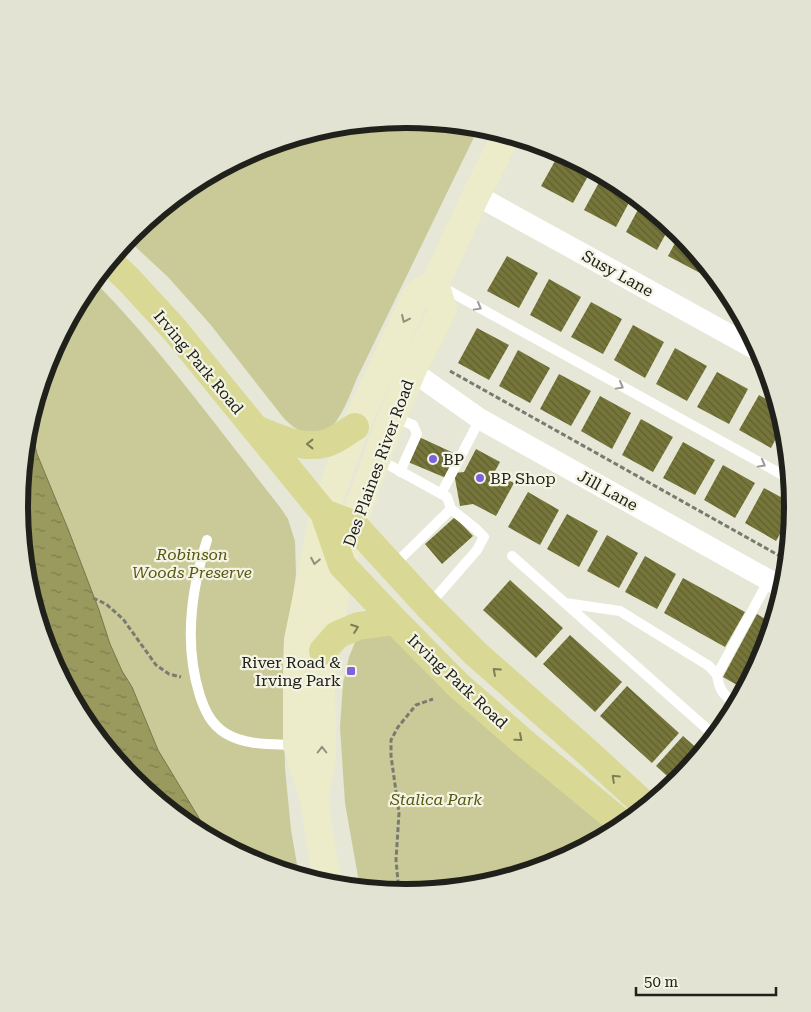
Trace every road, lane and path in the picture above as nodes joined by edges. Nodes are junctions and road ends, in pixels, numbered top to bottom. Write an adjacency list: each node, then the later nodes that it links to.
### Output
1 (503, 141): 2 (main road)
2 (476, 195): 4 (main road); 5 (street, Susy Lane)
3 (114, 266): 11 (main road, Irving Park Road)
4 (435, 284): 7 (main road, Des Plaines River Road); 10 (main road, Des Plaines River Road, one-way to 10); 14 (lane, one-way to 14)
5 (748, 345)
6 (445, 368): 21 (path)
7 (412, 372): 8 (main road, Des Plaines River Road); 9 (street, Jill Lane)
8 (393, 417): 12 (main road, Des Plaines River Road); 13 (lane)
9 (480, 419): 15 (lane); 24 (street, Jill Lane)
10 (355, 427): 11 (main road, one-way to 11); 17 (main road, Des Plaines River Road)
11 (253, 428): 17 (main road, Irving Park Road)
12 (376, 459): 13 (lane); 18 (main road, Des Plaines River Road)
13 (400, 472): 15 (lane)
14 (782, 475)
15 (441, 494): 16 (lane)
16 (450, 509): 23 (lane); 28 (lane)
17 (324, 513): 18 (main road, Irving Park Road); 22 (main road, Irving Park Road); 36 (main road, Des Plaines River Road, one-way to 36)
18 (352, 524): 22 (main road, Des Plaines River Road); 23 (main road, Irving Park Road)
19 (207, 540): 32 (lane)
20 (512, 556): 27 (lane)
21 (780, 556)
22 (342, 565): 29 (main road, Irving Park Road); 30 (main road, Des Plaines River Road)
23 (392, 567): 28 (main road, Irving Park Road)
24 (776, 584)
25 (775, 586): 31 (lane)
26 (93, 598): 32 (path)
27 (566, 603): 31 (lane); 35 (lane)
28 (428, 606): 38 (main road, Irving Park Road, one-way to 28)
29 (394, 621): 30 (main road, one-way to 29); 39 (main road, Irving Park Road, one-way to 39)
30 (323, 651): 37 (main road, Des Plaines River Road, one-way to 30)
31 (717, 675): 34 (lane)
32 (195, 680): 36 (lane)
33 (433, 699): 41 (path)
34 (730, 700)
35 (709, 731)
36 (298, 745): 37 (main road, Des Plaines River Road)
37 (314, 798): 40 (main road, Des Plaines River Road)
38 (641, 802)
39 (617, 819)
40 (327, 876)
41 (398, 884)

